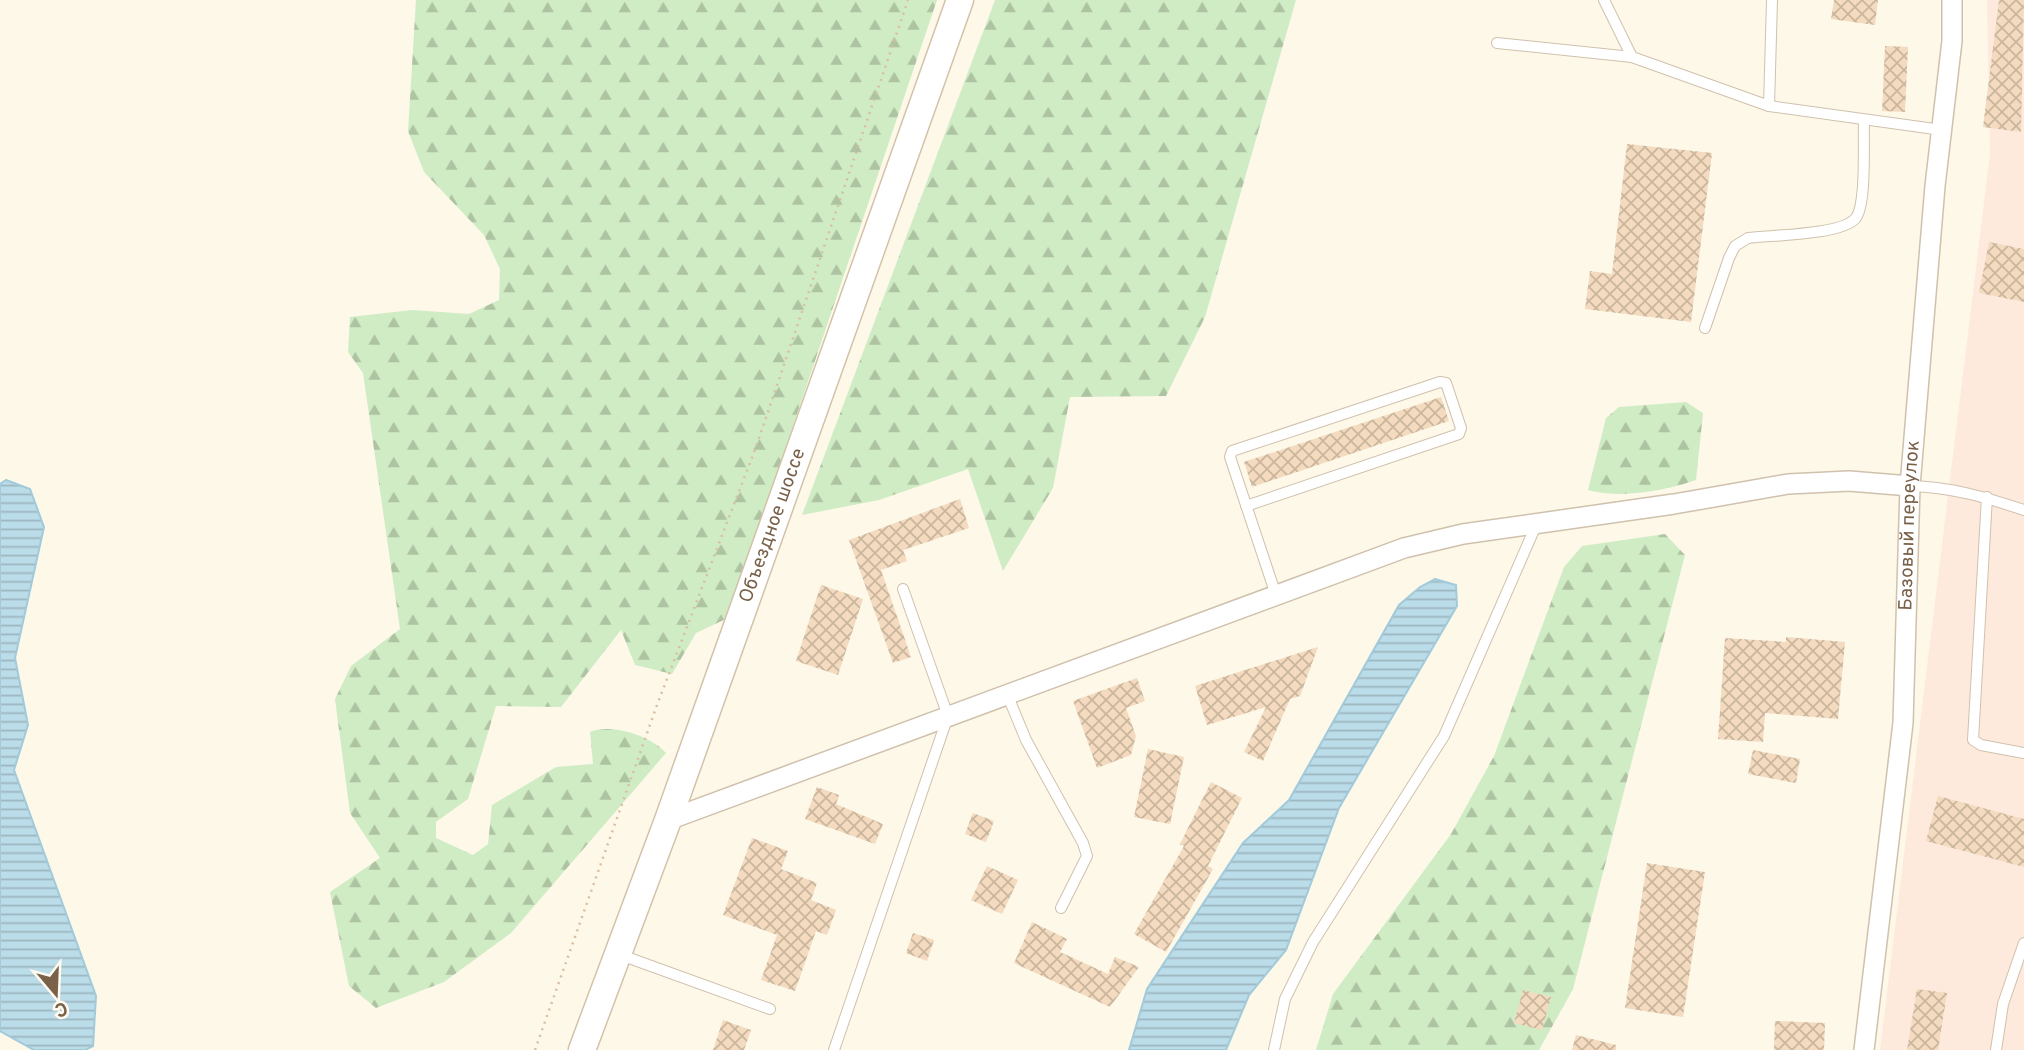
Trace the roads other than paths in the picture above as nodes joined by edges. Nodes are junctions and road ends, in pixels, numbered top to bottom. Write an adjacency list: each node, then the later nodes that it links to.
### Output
1 (960, 0): 21 (main road, Объездное шоссе)
2 (1604, 0): 6 (lane)
3 (1772, 0): 7 (lane)
4 (1952, 0): 9 (street, Базовый переулок)
5 (1497, 43): 6 (lane)
6 (1632, 57): 7 (lane)
7 (1769, 106): 8 (lane)
8 (1864, 121): 9 (lane); 10 (lane)
9 (1943, 130): 11 (street, Базовый переулок)
10 (1705, 328)
11 (1910, 486): 12 (lane); 15 (street); 29 (street, Базовый переулок)
12 (1987, 497): 14 (lane); 20 (lane)
13 (1246, 506): 13 (lane); 17 (lane)
14 (2024, 510)
15 (1538, 523): 17 (street); 28 (lane)
16 (903, 589): 19 (lane)
17 (1276, 595): 18 (street)
18 (1007, 694): 19 (street); 22 (lane)
19 (948, 716): 21 (street); 27 (lane)
20 (2024, 753)
21 (667, 820): 24 (main road, Объездное шоссе)
22 (1061, 908)
23 (2024, 943): 30 (lane)
24 (617, 954): 25 (lane); 26 (main road, Объездное шоссе)
25 (770, 1009)
26 (582, 1050)
27 (834, 1050)
28 (1274, 1050)
29 (1864, 1050)
30 (1996, 1050)

